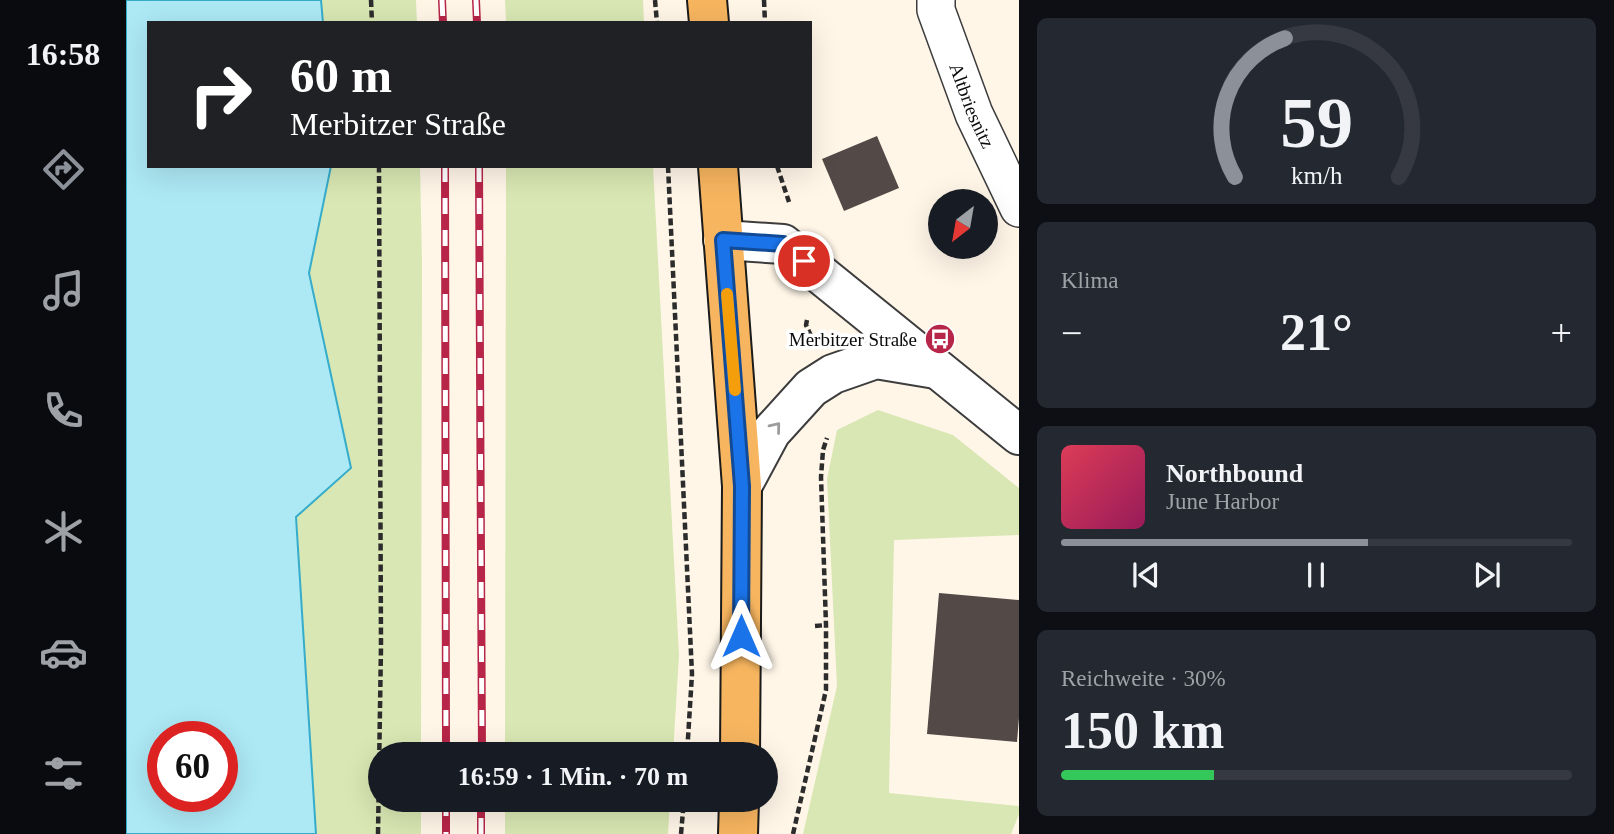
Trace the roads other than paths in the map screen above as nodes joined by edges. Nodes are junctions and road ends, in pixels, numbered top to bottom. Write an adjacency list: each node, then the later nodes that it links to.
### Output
1 (707, 0): 3 (main road)
2 (936, 0): 5 (street, Altbriesnitz)
3 (709, 21)
4 (718, 168): 6 (main road)
5 (1019, 208)
6 (723, 240): 7 (street); 9 (main road)
7 (939, 370): 8 (street); 9 (street, one-way to 7)
8 (1019, 435)
9 (742, 486): 10 (main road)
10 (740, 742)
11 (739, 812): 12 (main road)
12 (738, 834)

